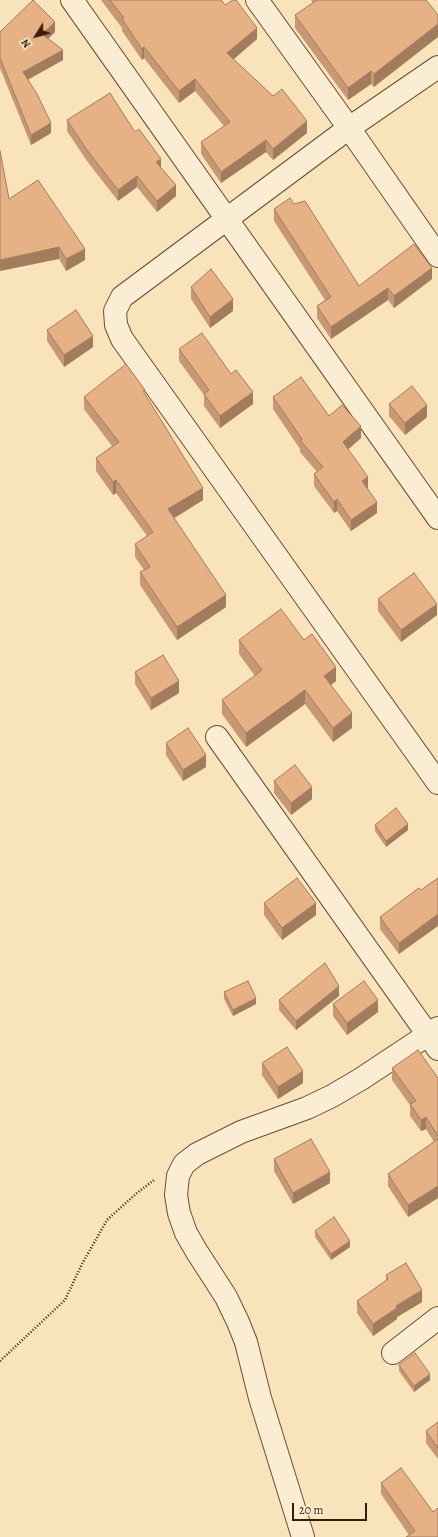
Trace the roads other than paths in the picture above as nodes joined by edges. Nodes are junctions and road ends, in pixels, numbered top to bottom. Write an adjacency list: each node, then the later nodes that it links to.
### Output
1 (72, 0): 5 (street)
2 (257, 0): 4 (street)
3 (438, 67): 4 (street)
4 (349, 128): 5 (street); 6 (street)
5 (227, 219): 7 (street); 9 (street)
6 (438, 256)
7 (438, 518)
8 (217, 737): 10 (street)
9 (438, 783)
10 (435, 1037): 13 (street)
11 (438, 1318): 12 (street)
12 (392, 1352)
13 (303, 1537)

